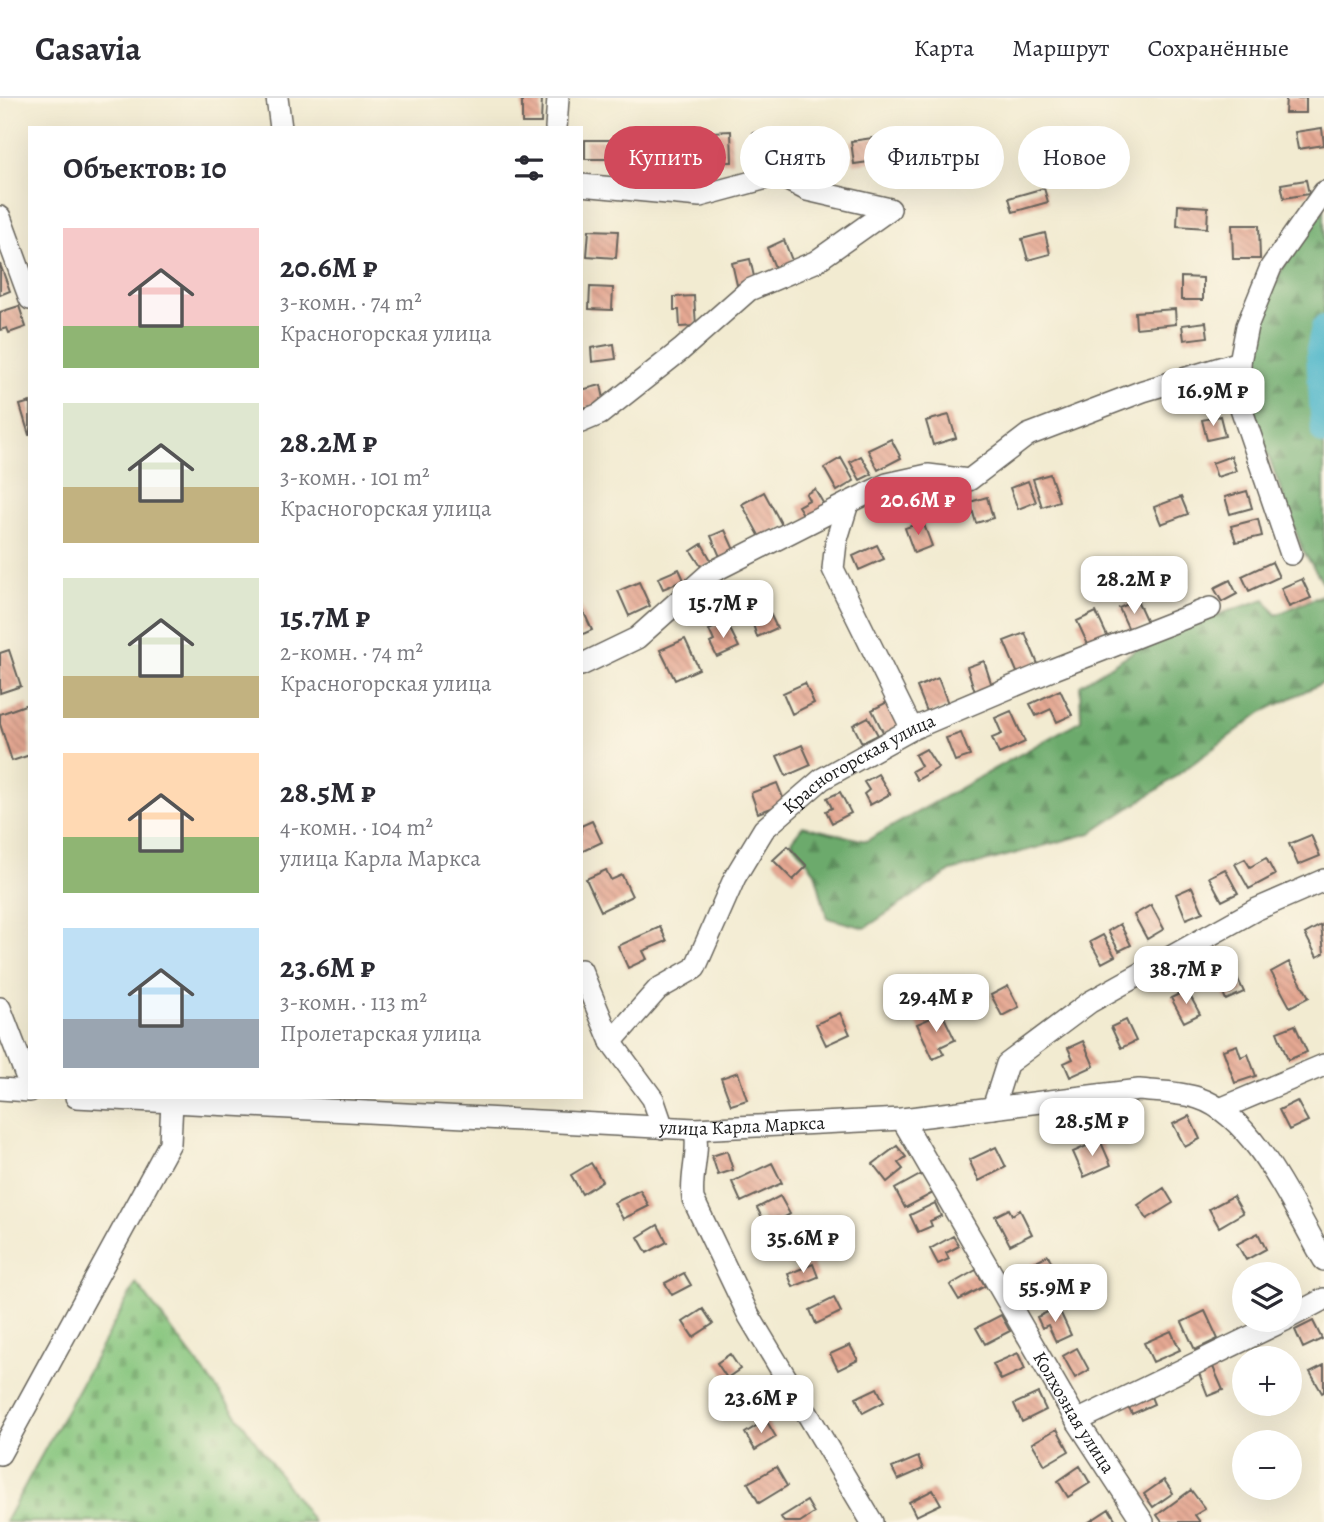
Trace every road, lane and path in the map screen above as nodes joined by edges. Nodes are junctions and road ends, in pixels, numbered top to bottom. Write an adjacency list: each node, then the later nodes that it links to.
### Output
1 (277, 98): 3 (street)
2 (558, 98): 4 (street)
3 (281, 126)
4 (556, 126)
5 (583, 185): 10 (street)
6 (1324, 191): 9 (street)
7 (0, 217): 8 (street)
8 (28, 294)
9 (1240, 362): 11 (street); 12 (street)
10 (583, 421)
11 (848, 503): 14 (street); 15 (street)
12 (1291, 554)
13 (1210, 608): 15 (street, Красногорская улица)
14 (583, 664)
15 (912, 729): 19 (street, Красногорская улица)
16 (1324, 880): 27 (street)
17 (583, 975): 19 (street)
18 (0, 1008): 21 (street)
19 (611, 1042): 30 (street)
20 (1324, 1065): 28 (street)
21 (28, 1083)
22 (28, 1088): 23 (street)
23 (0, 1089)
24 (114, 1099): 25 (street, улица Карла Маркса)
25 (172, 1102): 26 (street, улица Карла Маркса); 37 (street)
26 (288, 1102): 30 (street, улица Карла Маркса)
27 (993, 1108): 28 (street, улица Карла Маркса); 29 (street, улица Карла Маркса)
28 (1220, 1109): 32 (street, улица Карла Маркса)
29 (902, 1119): 31 (street, улица Карла Маркса); 36 (street, Колхозная улица)
30 (663, 1128): 31 (street, улица Карла Маркса)
31 (695, 1129): 38 (street)
32 (1324, 1260)
33 (1324, 1299): 34 (street)
34 (1302, 1311)
35 (1259, 1332): 36 (street)
36 (1077, 1421): 39 (street, Колхозная улица)
37 (0, 1454)
38 (872, 1522)
39 (1143, 1522)

